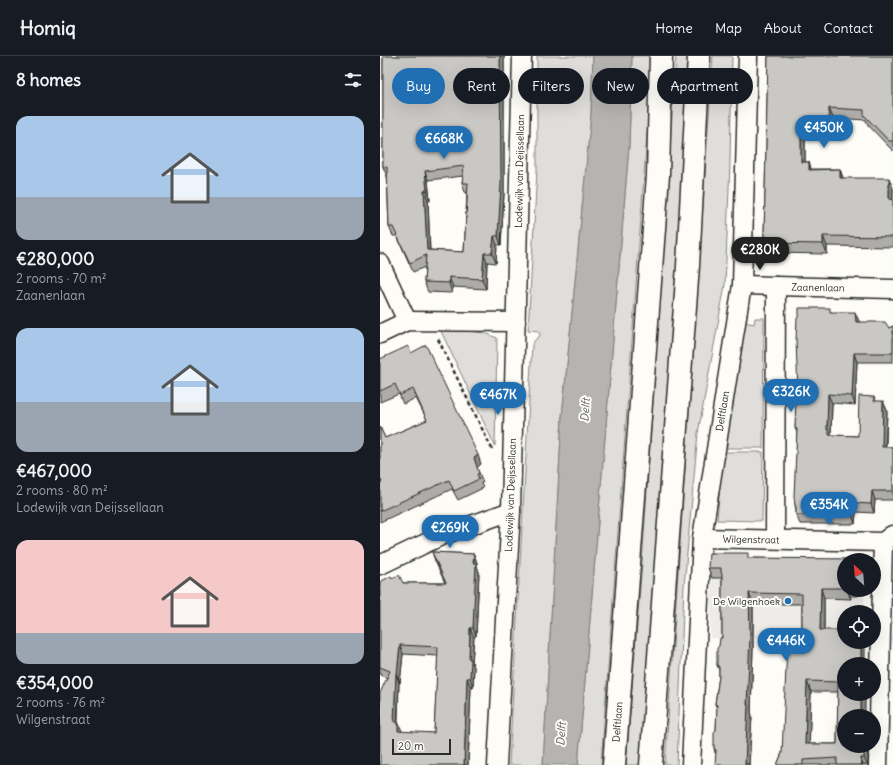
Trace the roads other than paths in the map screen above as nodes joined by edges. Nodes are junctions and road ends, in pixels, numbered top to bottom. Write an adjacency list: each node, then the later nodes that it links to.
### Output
1 (522, 56): 10 (street, Lodewijk van Deijssellaan)
2 (661, 56): 18 (main road, Delftlaan)
3 (700, 56): 19 (main road)
4 (748, 56): 6 (street, Delftlaan)
5 (380, 263): 9 (street)
6 (742, 285): 7 (street, Zaanenlaan); 13 (street, Delftlaan)
7 (776, 286): 8 (street, Zaanenlaan); 14 (street)
8 (893, 288)
9 (408, 321): 10 (street); 11 (street)
10 (516, 322): 12 (street, Lodewijk van Deijssellaan)
11 (380, 334)
12 (510, 511): 16 (street); 17 (street, Lodewijk van Deijssellaan)
13 (702, 538): 14 (street, Wilgenstraat); 20 (street, Delftlaan)
14 (775, 539): 15 (street, Wilgenstraat)
15 (888, 539): 21 (street)
16 (380, 565)
17 (497, 765)
18 (614, 765)
19 (651, 765)
20 (691, 765)
21 (878, 765)

